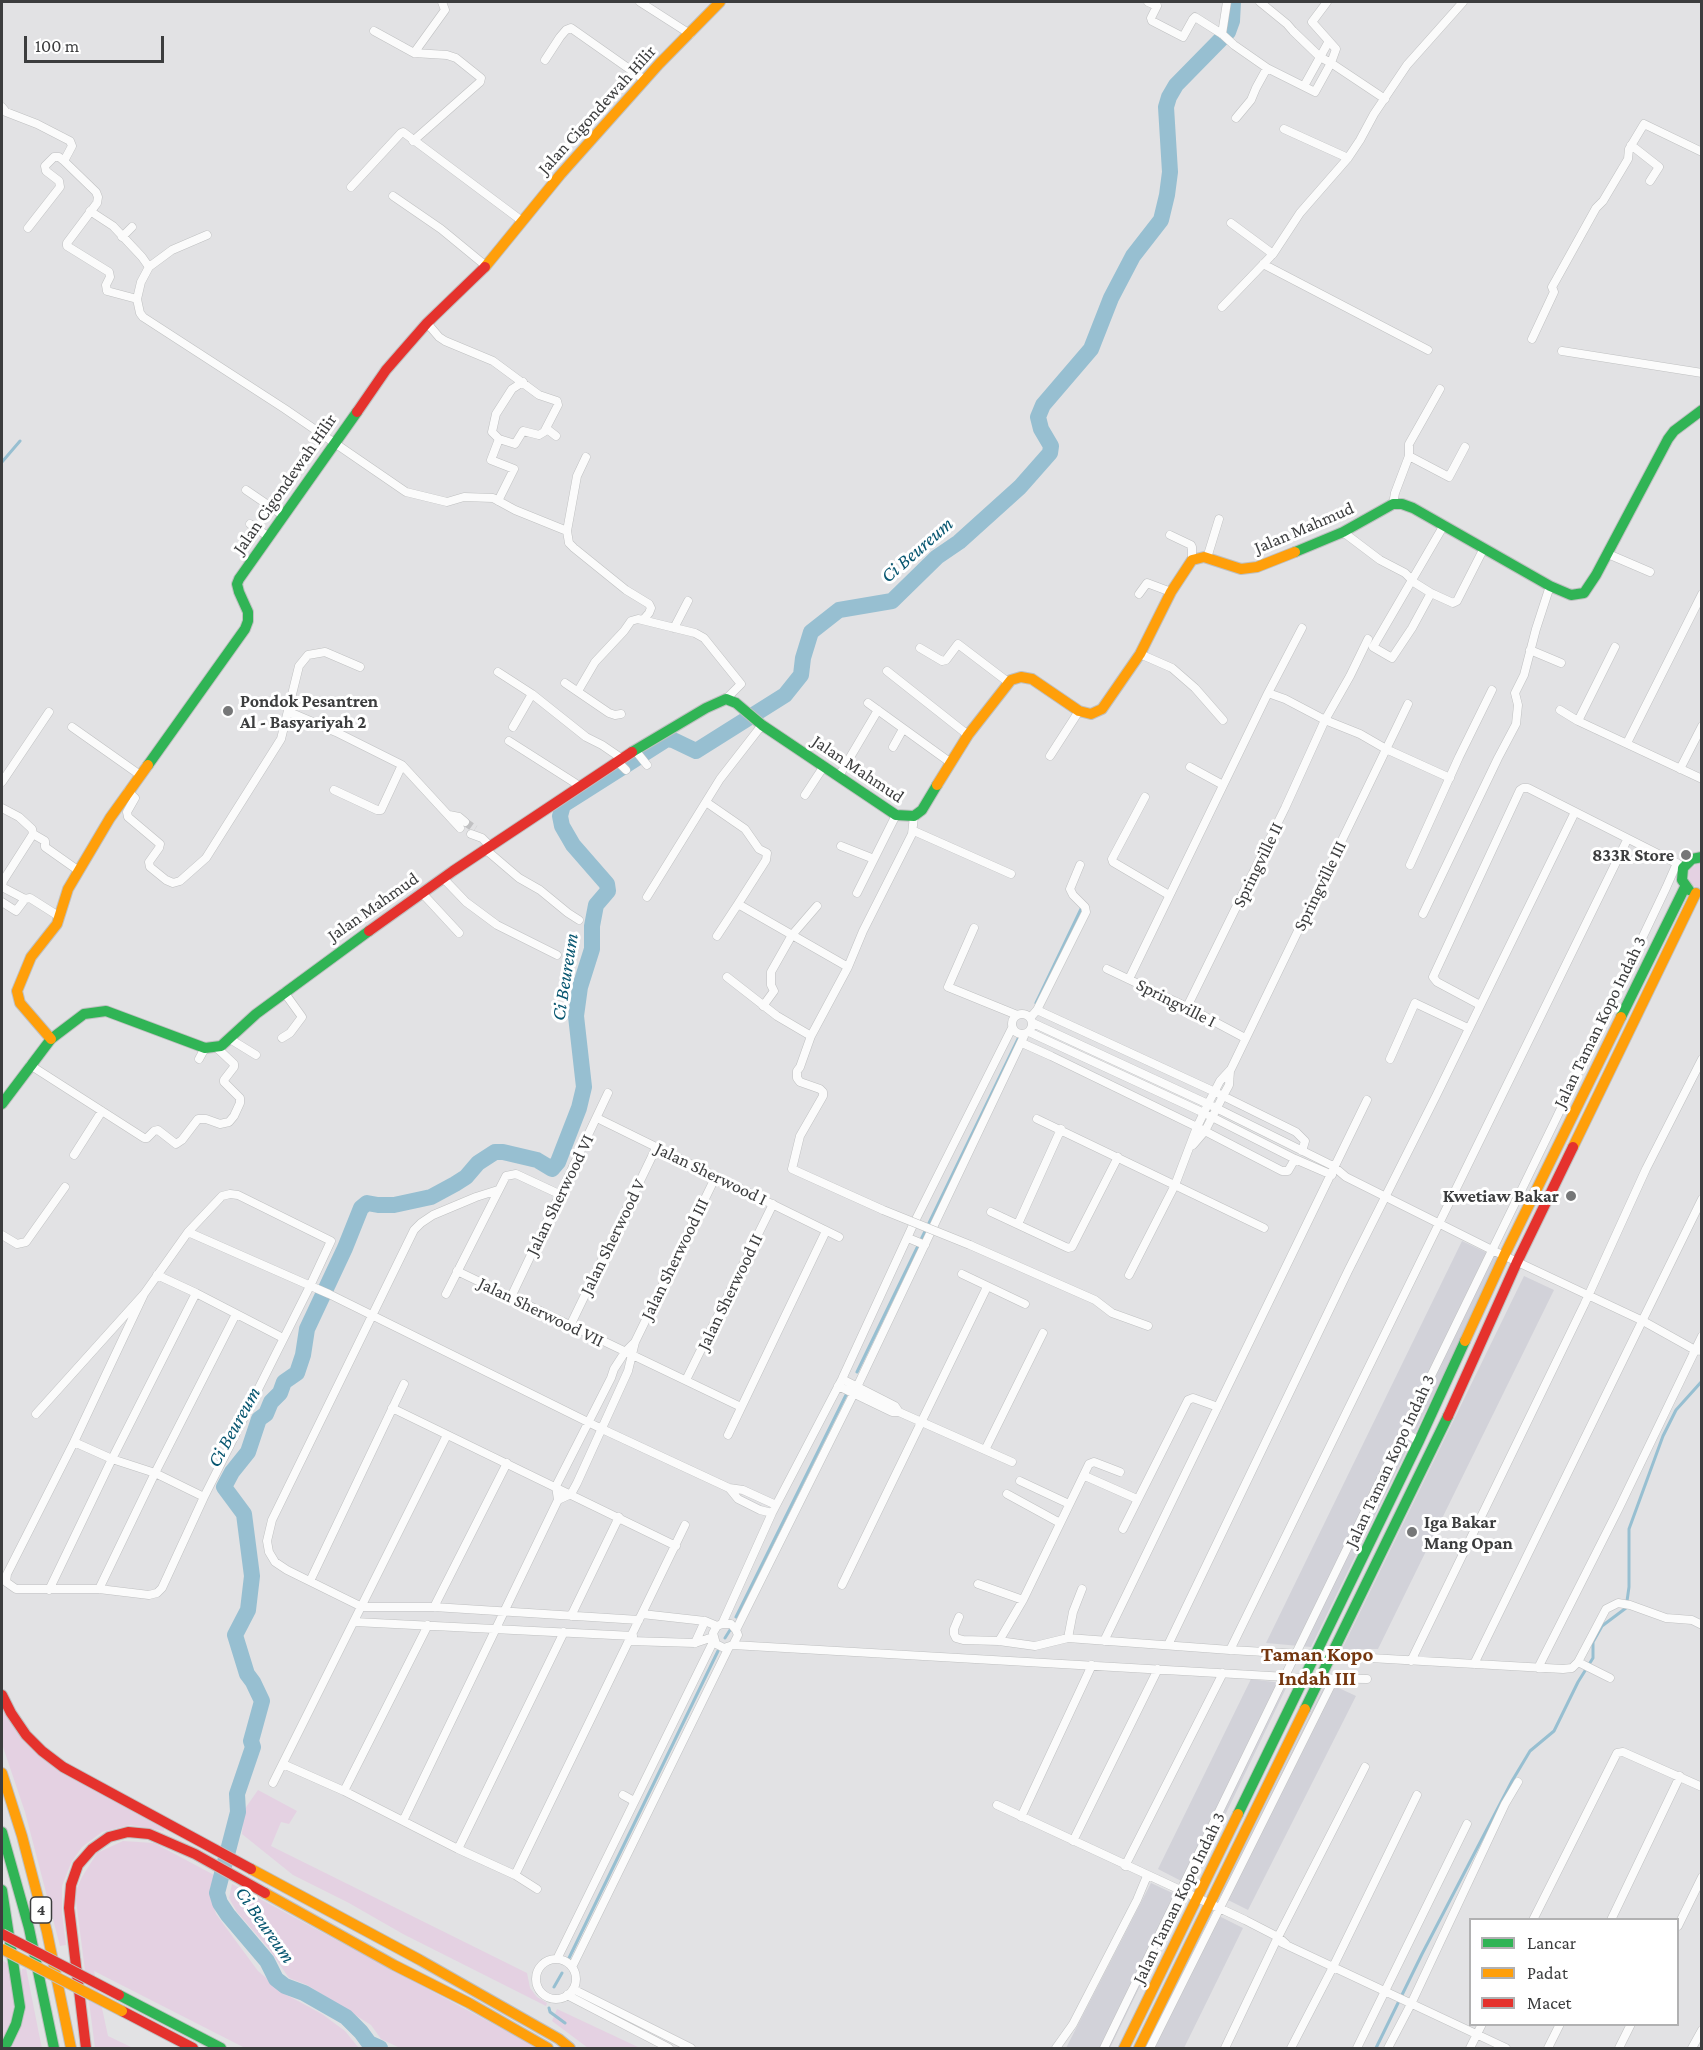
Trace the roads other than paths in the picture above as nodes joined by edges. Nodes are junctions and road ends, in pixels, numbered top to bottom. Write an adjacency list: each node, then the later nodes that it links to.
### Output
1 (442, 2): 13 (street)
2 (640, 2): 10 (street)
3 (720, 2): 10 (main road, Jalan Cigondewah Hilir)
4 (1148, 2): 11 (street)
5 (1227, 2): 11 (street)
6 (1260, 2): 14 (street)
7 (1327, 2): 12 (street)
8 (1463, 2): 20 (street)
9 (374, 31): 13 (street)
10 (690, 34): 18 (main road, Jalan Cigondewah Hilir)
11 (1223, 34): 17 (street)
12 (1329, 41): 14 (street); 16 (street)
13 (414, 53): 24 (street)
14 (1320, 57): 16 (street); 19 (street)
15 (545, 60): 18 (street)
16 (1331, 63): 19 (street); 20 (street)
17 (1267, 68): 19 (street); 22 (street)
18 (645, 80): 33 (main road, Jalan Cigondewah Hilir)
19 (1304, 86)
20 (1385, 99): 27 (street)
21 (2, 107): 28 (street)
22 (1236, 118)
23 (1284, 129): 27 (street)
24 (413, 141): 30 (street); 33 (street)
25 (1631, 145): 26 (street); 29 (street); 46 (street)
26 (1701, 152)
27 (1348, 158): 39 (street)
28 (64, 161): 32 (street); 36 (street)
29 (1650, 181)
30 (351, 187)
31 (393, 196): 41 (street)
32 (90, 211): 38 (street); 43 (street)
33 (522, 221): 41 (main road, Jalan Cigondewah Hilir)
34 (1232, 223): 39 (street)
35 (132, 227): 38 (street)
36 (28, 228)
37 (207, 235): 42 (street)
38 (122, 237): 42 (street)
39 (1273, 254): 40 (street)
40 (1263, 264): 44 (street); 47 (street)
41 (486, 266): 45 (main road, Jalan Cigondewah Hilir)
42 (149, 267): 43 (street)
43 (137, 299): 56 (street)
44 (1222, 307)
45 (427, 324): 50 (street); 56 (main road, Jalan Cigondewah Hilir)
46 (1532, 339)
47 (1428, 350)
48 (1562, 351): 49 (street)
49 (1701, 373)
50 (523, 382): 53 (street); 55 (street)
51 (1440, 389): 58 (street)
52 (1701, 410): 72 (main road)
53 (547, 429): 54 (street); 55 (street)
54 (556, 436)
55 (499, 439): 61 (street)
56 (333, 443): 61 (street); 63 (main road, Jalan Cigondewah Hilir)
57 (1465, 447): 58 (street)
58 (1409, 456): 62 (street)
59 (585, 458): 67 (street)
60 (246, 490): 63 (street)
61 (498, 501): 67 (street)
62 (1393, 504): 66 (main road); 68 (main road, Jalan Mahmud)
63 (284, 516): 70 (main road, Jalan Cigondewah Hilir)
64 (1219, 519): 73 (street)
65 (250, 524): 70 (street)
66 (1443, 525): 71 (main road); 76 (street)
67 (567, 531): 83 (street)
68 (1343, 532): 73 (main road, Jalan Mahmud); 76 (street)
69 (1170, 535): 74 (street)
70 (269, 537): 130 (main road, Jalan Cigondewah Hilir)
71 (1484, 548): 77 (main road); 79 (street)
72 (1608, 554): 75 (street); 77 (main road)
73 (1207, 558): 74 (main road, Jalan Mahmud)
74 (1192, 560): 78 (main road)
75 (1650, 572)
76 (1412, 580): 79 (street); 79 (street)
77 (1550, 586): 89 (street)
78 (1171, 592): 80 (street); 90 (main road)
79 (1431, 593)
80 (1139, 594)
81 (1701, 594): 120 (street)
82 (688, 601): 84 (street)
83 (643, 620): 84 (street); 98 (street)
84 (674, 628): 101 (street)
85 (1302, 628): 99 (street)
86 (1368, 639): 111 (street, Springville II)
87 (920, 648): 95 (street)
88 (1615, 648): 112 (street)
89 (1530, 650): 91 (street); 171 (street)
90 (1140, 654): 106 (main road); 110 (street)
91 (1561, 663)
92 (360, 667): 108 (street)
93 (887, 671): 118 (street)
94 (498, 672): 100 (street)
95 (1008, 682): 106 (main road); 118 (main road, Jalan Mahmud)
96 (565, 683): 98 (street)
97 (1492, 690): 132 (street)
98 (578, 691): 109 (street)
99 (1268, 693): 111 (street); 135 (street)
100 (532, 694): 116 (street); 124 (street)
101 (726, 699): 113 (main road, Jalan Mahmud); 124 (main road, Jalan Mahmud)
102 (868, 703): 104 (street)
103 (1408, 704): 122 (street, Springville III)
104 (879, 710): 117 (street); 131 (street)
105 (1560, 710): 112 (street)
106 (1079, 711): 123 (street)
107 (49, 712): 134 (street)
108 (289, 712): 126 (street); 137 (street)
109 (621, 714)
110 (1223, 720)
111 (1324, 720): 122 (street); 186 (street, Springville II)
112 (1578, 721): 120 (street)
113 (761, 724): 127 (main road, Jalan Mahmud); 141 (street)
114 (72, 726): 130 (street)
115 (1701, 726): 129 (street)
116 (513, 727)
117 (903, 729): 121 (street); 125 (street)
118 (968, 735): 125 (main road, Jalan Mahmud)
119 (508, 741): 136 (street)
120 (1627, 743): 129 (street)
121 (893, 747)
122 (1386, 749): 132 (street); 195 (street, Springville III)
123 (1050, 756)
124 (621, 763): 136 (main road, Jalan Mahmud)
125 (951, 763): 145 (main road, Jalan Mahmud)
126 (402, 765): 138 (street); 146 (street)
127 (824, 766): 131 (main road, Jalan Mahmud); 139 (street)
128 (1190, 767): 135 (street)
129 (1680, 769): 133 (street)
130 (140, 775): 137 (main road, Jalan Cigondewah Hilir)
131 (839, 776): 144 (main road, Jalan Mahmud)
132 (1450, 778): 156 (street)
133 (1701, 779)
134 (2, 782)
135 (1223, 785): 165 (street)
136 (578, 787): 151 (main road, Jalan Mahmud)
137 (129, 790): 158 (main road, Jalan Cigondewah Hilir)
138 (334, 790)
139 (805, 795)
140 (1145, 797): 165 (street)
141 (706, 802): 166 (street); 169 (street)
142 (2, 808): 149 (street)
143 (1575, 812): 150 (street); 184 (street); 184 (street)
144 (897, 815): 145 (main road, Jalan Mahmud); 154 (street)
145 (914, 816): 148 (street)
146 (463, 825)
147 (473, 831): 151 (street)
148 (914, 831): 159 (street); 179 (street)
149 (33, 834): 158 (street); 167 (street)
150 (1627, 840): 157 (street); 239 (street)
151 (486, 844): 160 (main road, Jalan Mahmud); 173 (street)
152 (841, 846): 154 (street)
153 (1701, 857): 157 (main road)
154 (874, 859): 163 (street)
155 (1080, 865): 187 (street)
156 (1410, 865)
157 (1680, 865): 161 (main road, Jalan Taman Kopo Indah 3); 218 (street)
158 (79, 871): 172 (main road, Jalan Cigondewah Hilir)
159 (1011, 874)
160 (443, 878): 162 (main road, Jalan Mahmud); 178 (street)
161 (1685, 886): 164 (main road, Jalan Taman Kopo Indah 3); 219 (main road, Jalan Taman Kopo Indah 3)
162 (422, 893): 175 (street); 183 (main road, Jalan Mahmud)
163 (857, 893)
164 (1699, 894): 250 (main road, Jalan Taman Kopo Indah 3)
165 (1169, 895): 182 (street)
166 (647, 897)
167 (25, 899): 168 (street); 172 (street)
168 (2, 902)
169 (738, 904): 176 (street); 177 (street)
170 (817, 906): 176 (street)
171 (1423, 914)
172 (60, 916): 196 (main road, Jalan Cigondewah Hilir)
173 (579, 920)
174 (974, 928): 188 (street)
175 (459, 933)
176 (792, 934): 179 (street); 185 (street)
177 (717, 936)
178 (558, 955)
179 (848, 967): 193 (street)
180 (1107, 969): 182 (street, Springville I)
181 (727, 977): 185 (street)
182 (1129, 979): 186 (street, Springville I)
183 (284, 992): 194 (street); 197 (main road, Jalan Mahmud)
184 (1480, 1005): 191 (street)
185 (763, 1006): 193 (street)
186 (1187, 1007): 195 (street, Springville I)
187 (1037, 1010): 189 (street); 207 (street)
188 (1017, 1015): 189 (street); 190 (street)
189 (1031, 1020): 192 (street); 212 (street)
190 (1012, 1028): 192 (street); 246 (street)
191 (1468, 1028): 203 (street); 235 (street)
192 (1027, 1033): 198 (street); 215 (street)
193 (811, 1036): 267 (street, bridge)
194 (282, 1038)
195 (1245, 1038): 206 (street, Springville III)
196 (51, 1039): 199 (main road); 205 (main road)
197 (230, 1039): 200 (main road, Jalan Mahmud); 201 (street)
198 (1022, 1043): 221 (street); 247 (street)
199 (205, 1048): 200 (main road); 202 (street)
200 (217, 1048): 214 (street)
201 (256, 1055)
202 (199, 1059)
203 (1390, 1059)
204 (1701, 1059): 260 (street)
205 (30, 1065): 211 (main road); 214 (street)
206 (1231, 1069): 207 (street); 209 (street)
207 (1215, 1092): 209 (street); 212 (street)
208 (608, 1094): 216 (street, Jalan Sherwood VI)
209 (1223, 1096): 213 (street); 223 (street)
210 (1367, 1100): 227 (street)
211 (2, 1104)
212 (1208, 1104): 213 (street); 215 (street)
213 (1216, 1109): 215 (street); 223 (street)
214 (102, 1111): 224 (street)
215 (1208, 1115): 221 (street); 226 (street)
216 (597, 1118): 222 (street, Jalan Sherwood I); 234 (street, Jalan Sherwood VI)
217 (1037, 1119): 220 (street)
218 (1555, 1121): 219 (street); 248 (street)
219 (1568, 1127): 249 (main road, Jalan Taman Kopo Indah 3)
220 (1061, 1129): 225 (street); 240 (street)
221 (1201, 1129): 226 (street); 231 (street)
222 (656, 1148): 229 (street, Jalan Sherwood I); 266 (street, Jalan Sherwood V)
223 (1302, 1151): 227 (street)
224 (75, 1155)
225 (1118, 1157): 231 (street); 240 (street)
226 (1295, 1159): 228 (street)
227 (1333, 1166): 228 (street); 230 (street)
228 (1330, 1175): 230 (street); 278 (street)
229 (716, 1176): 237 (street, Jalan Sherwood I); 272 (street, Jalan Sherwood III)
230 (1346, 1177): 235 (street)
231 (1175, 1185): 241 (street); 254 (street)
232 (65, 1187): 244 (street)
233 (498, 1190): 234 (street, Jalan Sherwood VII); 251 (street, Jalan Sherwood VII); 264 (street)
234 (559, 1194): 261 (street, Jalan Sherwood VI)
235 (1385, 1197): 239 (street); 340 (street)
236 (1701, 1199): 265 (street)
237 (773, 1204): 242 (street, Jalan Sherwood I); 273 (street, Jalan Sherwood II)
238 (992, 1212): 240 (street)
239 (1439, 1223): 248 (street); 342 (street)
240 (1018, 1224)
241 (1264, 1228)
242 (826, 1231): 245 (street, Jalan Sherwood I); 277 (street)
243 (188, 1232): 253 (street); 256 (street); 256 (street)
244 (2, 1235)
245 (839, 1237)
246 (909, 1238): 247 (street); 274 (street)
247 (924, 1244): 276 (street)
248 (1492, 1250): 249 (street); 284 (street)
249 (1504, 1256): 250 (street); 287 (main road, Jalan Taman Kopo Indah 3)
250 (1517, 1262): 260 (street); 345 (main road, Jalan Taman Kopo Indah 3)
251 (457, 1271): 259 (street, Jalan Sherwood VII); 261 (street, Jalan Sherwood VII)
252 (962, 1274): 255 (street)
253 (157, 1275): 257 (street); 258 (street)
254 (1129, 1275)
255 (987, 1287): 262 (street); 282 (street)
256 (314, 1288): 264 (street); 270 (street)
257 (196, 1293): 263 (street); 290 (street)
258 (144, 1294): 280 (street); 288 (street)
259 (446, 1294)
260 (1588, 1295): 265 (street); 347 (street)
261 (511, 1297): 266 (street, Jalan Sherwood VII)
262 (1024, 1304)
263 (236, 1314): 270 (street); 294 (street)
264 (372, 1317): 281 (street); 312 (street)
265 (1643, 1321): 271 (street); 349 (street)
266 (570, 1326): 272 (street, Jalan Sherwood VII)
267 (1148, 1326)
268 (1043, 1333): 289 (street)
269 (1701, 1336): 271 (street)
270 (283, 1338): 301 (street)
271 (1698, 1350): 351 (street)
272 (628, 1354): 273 (street); 281 (street); 283 (street)
273 (686, 1380): 277 (street)
274 (840, 1383): 276 (street); 305 (street)
275 (404, 1384): 279 (street)
276 (856, 1390): 282 (street); 331 (street)
277 (741, 1407): 286 (street)
278 (1218, 1407): 302 (street); 337 (street)
279 (392, 1408): 285 (street); 312 (street)
280 (36, 1414)
281 (588, 1422): 283 (street); 297 (street)
282 (921, 1422): 289 (street); 314 (street)
283 (602, 1430): 298 (street); 299 (street)
284 (1404, 1432): 287 (street); 343 (street)
285 (447, 1435): 292 (street); 319 (street)
286 (728, 1435)
287 (1419, 1441): 344 (main road, Jalan Taman Kopo Indah 3)
288 (74, 1442): 290 (street); 317 (street)
289 (985, 1450): 291 (street)
290 (112, 1459): 294 (street); 317 (street)
291 (1012, 1462)
292 (507, 1463): 297 (street); 320 (street)
293 (1120, 1472): 295 (street)
294 (155, 1473): 301 (street); 315 (street)
295 (1084, 1476): 302 (street); 304 (street)
296 (1020, 1481): 304 (street)
297 (556, 1486): 299 (street); 303 (street)
298 (729, 1488): 305 (street); 306 (street)
299 (571, 1494): 303 (street); 307 (street)
300 (1007, 1494): 308 (street)
301 (204, 1497): 315 (street)
302 (1137, 1499): 310 (street)
303 (558, 1500): 321 (street)
304 (1069, 1504): 308 (street)
305 (776, 1505): 306 (street)
306 (772, 1513): 328 (street)
307 (619, 1517): 311 (street); 322 (street)
308 (1060, 1523): 318 (street)
309 (685, 1526): 311 (street)
310 (1123, 1529)
311 (676, 1546): 323 (street)
312 (310, 1581): 319 (street)
313 (978, 1584): 318 (street)
314 (842, 1585)
315 (99, 1589): 317 (street)
316 (1082, 1589): 333 (street)
317 (49, 1590)
318 (1023, 1600): 336 (street)
319 (362, 1607): 320 (street); 326 (street)
320 (434, 1607): 321 (street)
321 (504, 1612): 322 (street); 330 (street)
322 (571, 1616): 323 (street)
323 (641, 1617): 325 (street); 334 (street)
324 (959, 1617): 336 (street)
325 (705, 1621): 328 (street); 338 (street)
326 (355, 1622): 327 (street); 361 (street)
327 (428, 1625): 330 (street); 368 (street)
328 (720, 1625): 331 (street); 335 (street)
329 (1701, 1625): 348 (street)
330 (497, 1628): 332 (street); 374 (street)
331 (736, 1630): 339 (street)
332 (564, 1632): 334 (street); 378 (street)
333 (1068, 1638): 337 (street); 341 (street)
334 (632, 1639): 338 (street); 380 (street)
335 (713, 1639): 338 (street); 339 (street); 371 (street)
336 (999, 1641): 341 (street)
337 (1104, 1641): 340 (street)
338 (695, 1643)
339 (733, 1644): 346 (street); 396 (street)
340 (1168, 1645): 342 (street)
341 (1035, 1646): 346 (street)
342 (1230, 1650): 343 (street)
343 (1295, 1654): 344 (street); 354 (street)
344 (1315, 1655): 345 (street); 355 (main road, Jalan Taman Kopo Indah 3)
345 (1332, 1656): 347 (street); 356 (main road, Jalan Taman Kopo Indah 3)
346 (1032, 1661): 350 (street)
347 (1411, 1661): 349 (street)
348 (1580, 1662): 351 (street); 358 (street)
349 (1474, 1664): 351 (street)
350 (1092, 1665): 352 (street); 373 (street)
351 (1538, 1668)
352 (1158, 1669): 353 (street); 377 (street)
353 (1223, 1672): 354 (street); 379 (street)
354 (1285, 1677): 355 (street); 385 (street)
355 (1304, 1678): 356 (street); 386 (main road, Jalan Taman Kopo Indah 3)
356 (1321, 1678): 357 (street); 387 (main road, Jalan Taman Kopo Indah 3)
357 (1334, 1678): 359 (street); 388 (street)
358 (1610, 1678)
359 (1367, 1679)
360 (2, 1695): 414 (main road)
361 (283, 1764): 366 (street); 368 (street)
362 (1365, 1767): 393 (street)
363 (2, 1773): 409 (main road, 4)
364 (1680, 1776): 367 (street); 389 (street); 390 (street)
365 (1518, 1782): 400 (street)
366 (273, 1783)
367 (1701, 1787)
368 (344, 1791): 374 (street)
369 (623, 1795): 371 (street)
370 (1417, 1795): 397 (street)
371 (634, 1801): 395 (street)
372 (997, 1805): 373 (street)
373 (1021, 1817): 377 (street)
374 (403, 1821): 378 (street)
375 (1467, 1824): 399 (street)
376 (2, 1832): 408 (main road, 4)
377 (1073, 1841): 379 (street)
378 (458, 1849): 380 (street)
379 (1125, 1866): 381 (street)
380 (515, 1875): 383 (street)
381 (1147, 1876): 385 (street); 417 (street)
382 (1701, 1877): 391 (street)
383 (537, 1889)
384 (2, 1890): 407 (main road)
385 (1182, 1892): 386 (street); 418 (street)
386 (1197, 1899): 387 (street); 419 (main road, Jalan Taman Kopo Indah 3)
387 (1208, 1905): 388 (street); 406 (main road, Jalan Taman Kopo Indah 3)
388 (1220, 1910): 393 (street); 406 (street)
389 (1534, 1918)
390 (1612, 1918)
391 (1679, 1922)
392 (2, 1934): 412 (main road, bridge)
393 (1277, 1939): 397 (street); 421 (street)
394 (2, 1949): 411 (main road, bridge)
395 (556, 1959): 396 (street); 398 (street)
396 (572, 1967): 398 (street)
397 (1334, 1967): 399 (street); 422 (street)
398 (570, 1992): 415 (street); 416 (street)
399 (1387, 1993): 400 (street); 423 (street)
400 (1409, 2003): 405 (street); 424 (street)
401 (1482, 2026): 405 (street)
402 (1560, 2026): 427 (street)
403 (1631, 2026): 428 (street)
404 (1701, 2030): 429 (street)
405 (1477, 2035): 425 (street); 426 (street)
406 (1149, 2042): 420 (main road, Jalan Taman Kopo Indah 3)
407 (2, 2048)
408 (54, 2049)
409 (71, 2049)
410 (86, 2049): 413 (main road)
411 (193, 2049)
412 (221, 2049)
413 (548, 2049)
414 (570, 2049)
415 (669, 2049)
416 (691, 2049)
417 (1056, 2049)
418 (1104, 2049)
419 (1124, 2049)
420 (1139, 2049)
421 (1225, 2049)
422 (1291, 2049)
423 (1357, 2049)
424 (1388, 2049)
425 (1470, 2049)
426 (1506, 2049)
427 (1548, 2049)
428 (1620, 2049)
429 (1692, 2049)

